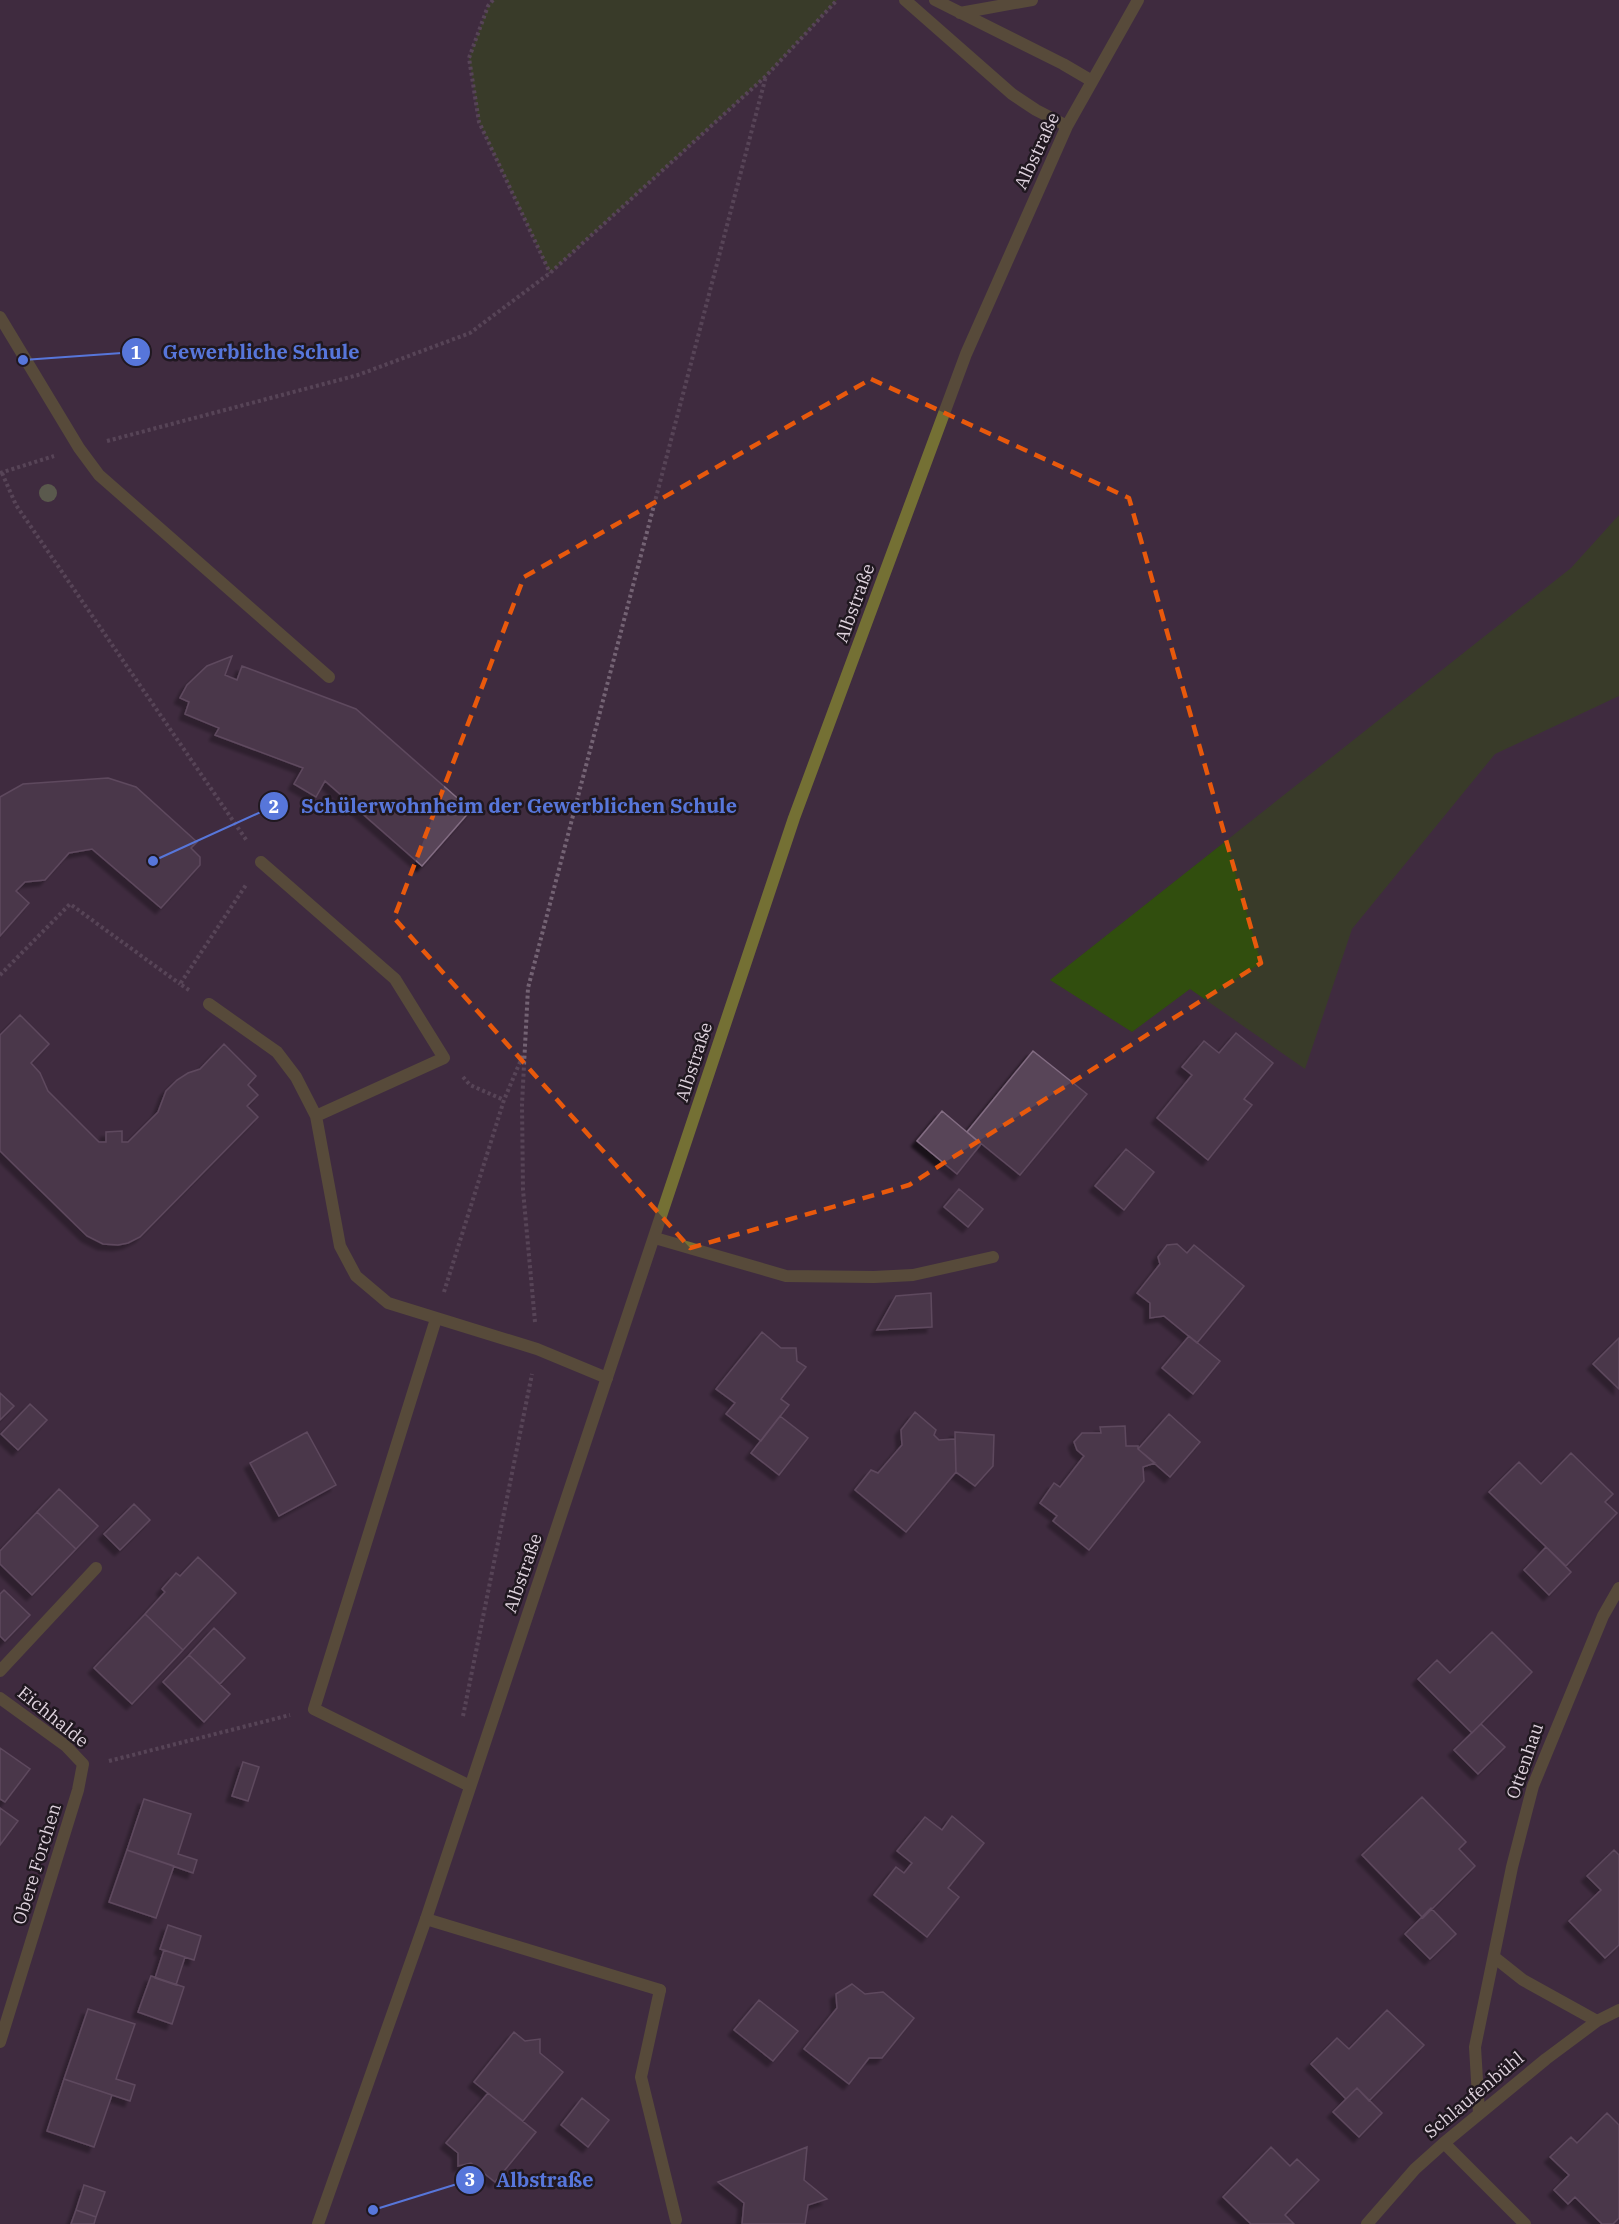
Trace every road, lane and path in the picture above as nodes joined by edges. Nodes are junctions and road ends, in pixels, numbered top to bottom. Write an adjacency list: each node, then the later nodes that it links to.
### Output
1 (493, 0): 11 (path)
2 (837, 0): 8 (path)
3 (905, 0): 10 (street)
4 (935, 0): 7 (street)
5 (1032, 0): 7 (street)
6 (1138, 0): 9 (street, Albstraße)
7 (960, 13): 9 (street)
8 (766, 76): 11 (path); 20 (path)
9 (1092, 81): 10 (street, Albstraße)
10 (1067, 126): 24 (street, Albstraße)
11 (550, 273): 13 (path)
12 (0, 317): 13 (street)
13 (79, 448): 14 (path); 15 (street)
14 (1, 473): 16 (path)
15 (329, 677)
16 (261, 862): 18 (path); 21 (street)
17 (0, 975): 18 (path)
18 (180, 984): 19 (path)
19 (209, 1004): 23 (street)
20 (524, 1052): 22 (path); 27 (path)
21 (444, 1058): 22 (path); 23 (street)
22 (504, 1100): 26 (path)
23 (316, 1116): 26 (street)
24 (655, 1238): 25 (street); 28 (street, Albstraße)
25 (993, 1257)
26 (436, 1319): 27 (street); 33 (street)
27 (537, 1350): 28 (street); 34 (path)
28 (607, 1378): 36 (street, Albstraße)
29 (96, 1568): 31 (street)
30 (1619, 1588): 38 (street, Ottenhau)
31 (0, 1671)
32 (0, 1698): 35 (street, Eichhalde)
33 (314, 1709): 35 (path); 36 (street)
34 (463, 1717)
35 (82, 1764): 41 (street, Obere Forchen)
36 (470, 1786): 37 (street, Albstraße)
37 (426, 1919): 44 (street); 45 (street, Albstraße)
38 (1494, 1957): 40 (street); 42 (street, Ottenhau)
39 (1619, 2010): 40 (street, Schlaufenbühl)
40 (1597, 2021): 42 (street, Schlaufenbühl)
41 (0, 2042)
42 (1479, 2113): 43 (street, Schlaufenbühl)
43 (1444, 2143): 46 (street, Schlaufenbühl); 47 (street)
44 (676, 2220)
45 (318, 2224)
46 (1367, 2224)
47 (1525, 2224)

